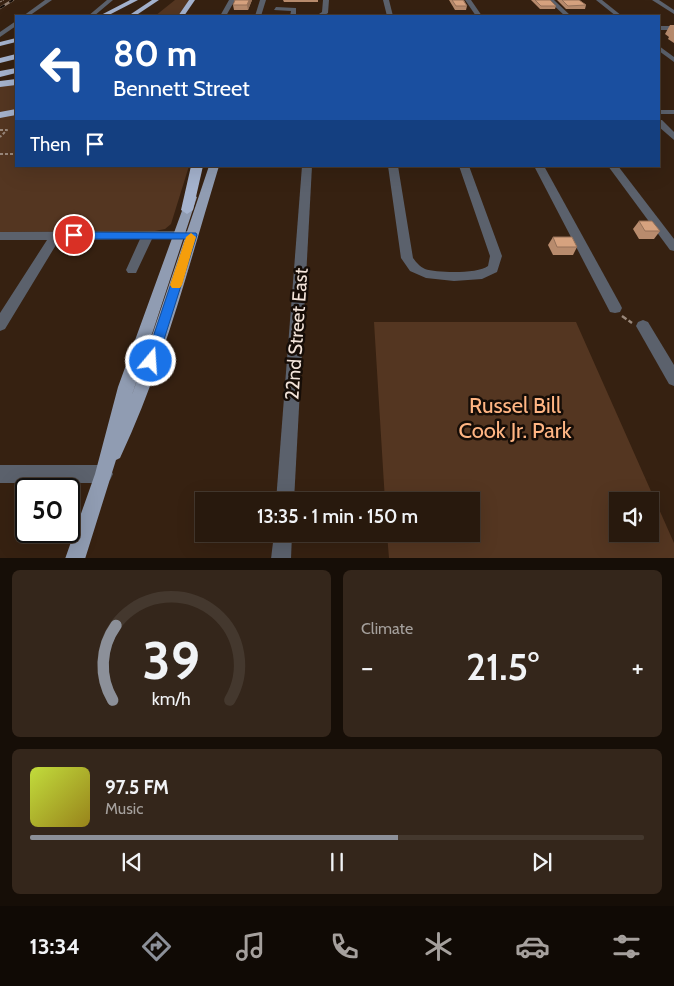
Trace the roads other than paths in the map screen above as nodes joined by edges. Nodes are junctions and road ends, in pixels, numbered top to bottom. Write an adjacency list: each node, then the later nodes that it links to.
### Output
1 (49, 0): 18 (street)
2 (110, 0): 19 (street)
3 (135, 0): 20 (highway)
4 (142, 0): 21 (highway)
5 (156, 0): 22 (highway)
6 (192, 0): 23 (highway)
7 (232, 0): 24 (street)
8 (263, 0): 25 (street)
9 (326, 0): 28 (street)
10 (386, 0): 29 (street)
11 (468, 0): 30 (street)
12 (551, 0): 31 (street)
13 (598, 0): 32 (street)
14 (655, 0): 17 (street)
15 (293, 3): 16 (street)
16 (276, 9): 26 (street); 27 (street)
17 (674, 12)
18 (27, 15)
19 (92, 15)
20 (104, 15)
21 (116, 15)
22 (133, 15)
23 (182, 15)
24 (224, 15)
25 (258, 15)
26 (275, 15)
27 (293, 15)
28 (321, 15)
29 (390, 15)
30 (477, 15)
31 (567, 15)
32 (618, 15)
33 (674, 23): 34 (street)
34 (660, 26): 37 (street)
35 (0, 28): 36 (street)
36 (13, 28): 38 (street)
37 (674, 28)
38 (0, 34)
39 (15, 40): 41 (highway)
40 (660, 41): 42 (street)
41 (0, 44)
42 (666, 44)
43 (661, 50): 44 (street); 46 (street)
44 (674, 50)
45 (15, 58): 47 (highway)
46 (674, 60)
47 (0, 62)
48 (15, 70): 49 (highway)
49 (0, 74)
50 (15, 82): 51 (highway)
51 (0, 84)
52 (660, 103): 54 (street)
53 (15, 112): 55 (highway)
54 (671, 112)
55 (0, 115)
56 (660, 123): 57 (street)
57 (674, 137)
58 (197, 167): 66 (highway)
59 (202, 167): 66 (main road)
60 (214, 167): 68 (main road)
61 (307, 167): 79 (street, 22nd Street East)
62 (393, 167): 63 (street)
63 (464, 167)
64 (540, 167): 73 (street)
65 (614, 167): 71 (street)
66 (187, 210): 68 (main road)
67 (148, 235): 68 (street); 70 (street); 72 (street)
68 (185, 235): 78 (main road)
69 (0, 236): 70 (street)
70 (56, 236): 74 (street)
71 (674, 247)
72 (132, 270)
73 (615, 308)
74 (0, 325)
75 (643, 326): 76 (street)
76 (674, 379)
77 (0, 474): 78 (street)
78 (104, 474): 81 (main road)
79 (286, 492)
80 (282, 542): 82 (street)
81 (75, 558)
82 (281, 558)

